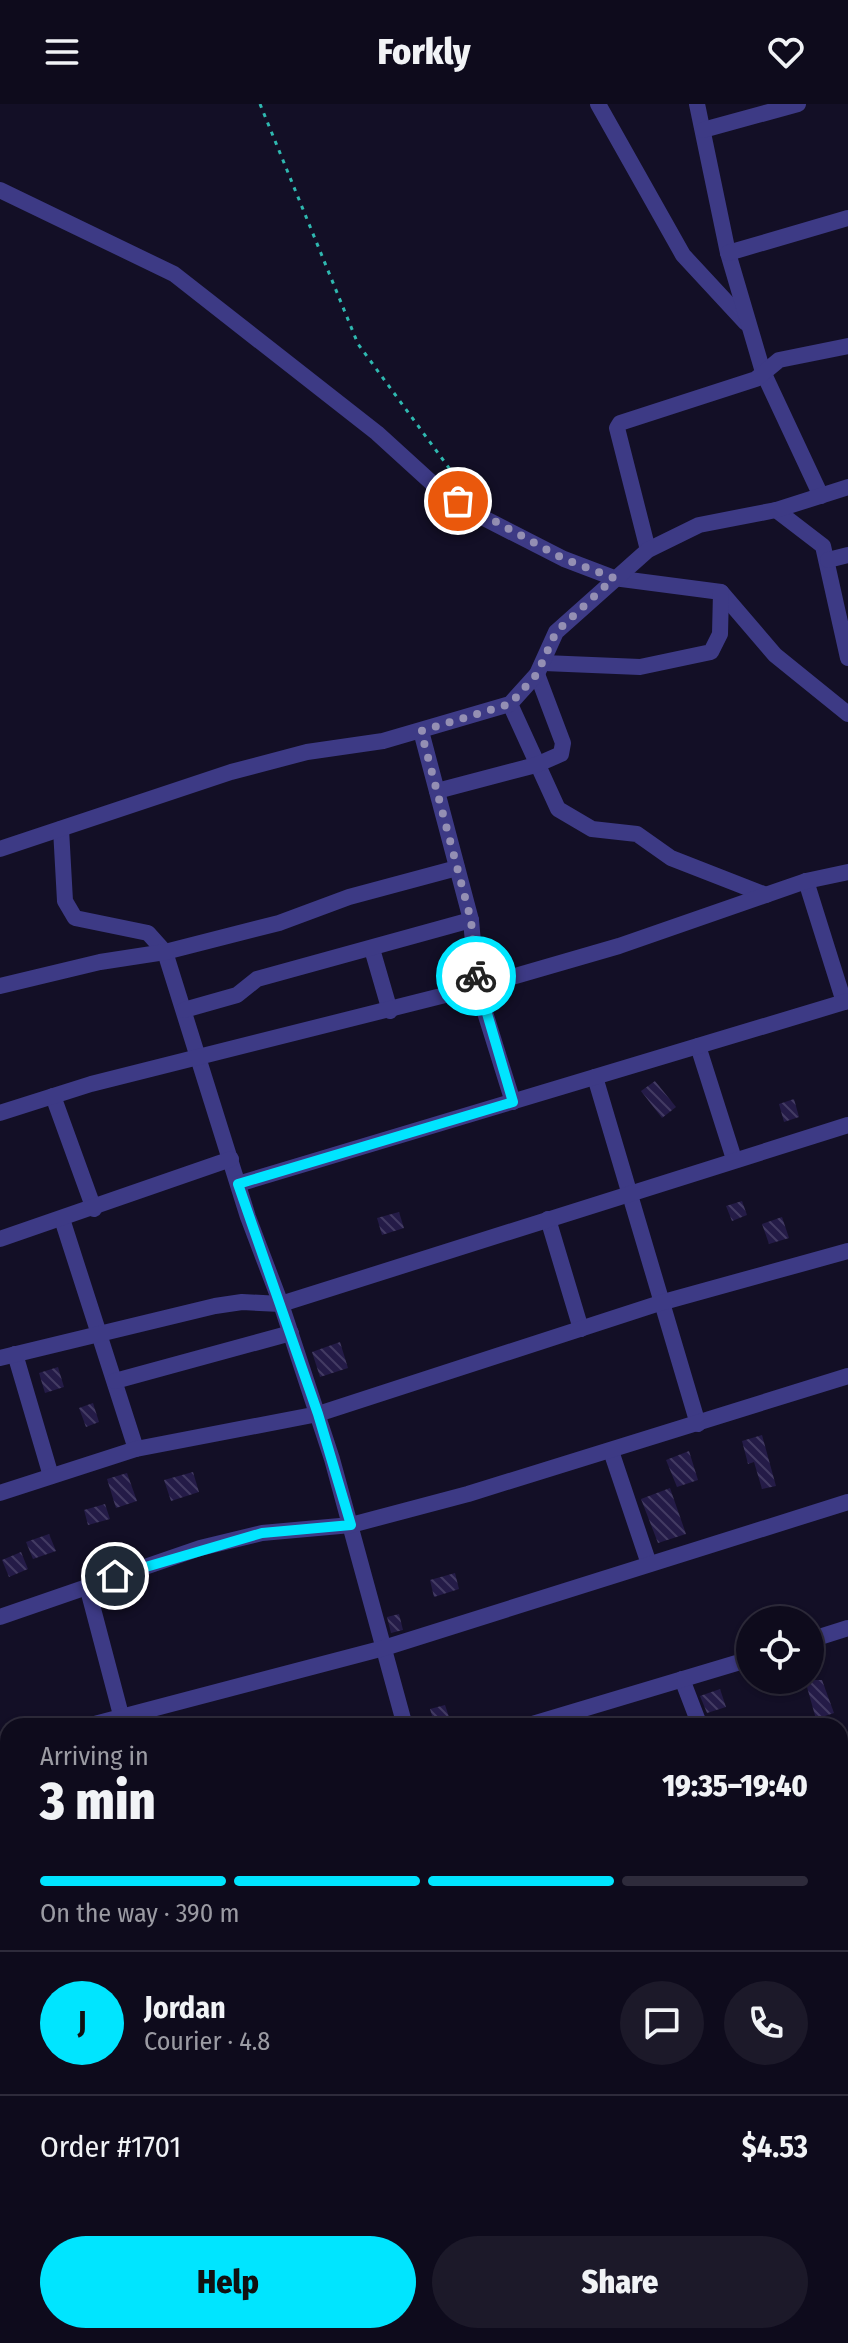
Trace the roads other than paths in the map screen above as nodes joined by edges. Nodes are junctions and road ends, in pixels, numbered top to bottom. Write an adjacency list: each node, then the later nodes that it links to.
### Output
1 (598, 104): 8 (street)
2 (697, 104): 4 (street)
3 (798, 104): 4 (street)
4 (703, 130): 7 (street)
5 (0, 190): 17 (street)
6 (848, 218): 7 (street)
7 (728, 253): 8 (street)
8 (749, 326): 10 (street)
9 (848, 346): 10 (street)
10 (763, 372): 12 (street); 14 (street)
11 (848, 487): 12 (street)
12 (821, 496): 13 (street)
13 (776, 510): 14 (street); 16 (street)
14 (648, 550): 17 (street)
15 (848, 555): 16 (street)
16 (828, 560): 19 (street)
17 (614, 578): 18 (street); 21 (street)
18 (721, 592): 21 (street); 23 (street)
19 (844, 612): 20 (street)
20 (848, 658)
21 (540, 669): 22 (street); 25 (street)
22 (510, 704): 24 (street); 25 (street)
23 (848, 714)
24 (421, 731): 26 (street); 27 (street)
25 (536, 765): 26 (street); 32 (street)
26 (437, 791): 29 (street)
27 (61, 829): 28 (street); 35 (street)
28 (0, 849)
29 (457, 868): 33 (street); 35 (street)
30 (848, 872): 31 (street)
31 (806, 881): 32 (street); 38 (street)
32 (766, 895): 37 (street)
33 (471, 920): 34 (street); 37 (street)
34 (372, 949): 39 (street); 40 (street)
35 (165, 952): 36 (street); 39 (street)
36 (0, 986)
37 (477, 987): 40 (street); 45 (street)
38 (846, 1001): 41 (street)
39 (184, 1010): 42 (street)
40 (390, 1011): 42 (street)
41 (698, 1046): 43 (street); 49 (street)
42 (199, 1058): 44 (street); 48 (street)
43 (595, 1077): 45 (street); 51 (street)
44 (53, 1096): 46 (street); 52 (street)
45 (513, 1102): 50 (street)
46 (0, 1113)
47 (848, 1125): 49 (street)
48 (231, 1159): 50 (street); 52 (street)
49 (734, 1159): 51 (street)
50 (238, 1184): 58 (street)
51 (629, 1193): 54 (street); 57 (street)
52 (94, 1209): 53 (street)
53 (62, 1219): 55 (street); 61 (street)
54 (548, 1219): 58 (street); 59 (street)
55 (0, 1239)
56 (848, 1251): 57 (street)
57 (660, 1303): 59 (street); 66 (street)
58 (281, 1304): 60 (street); 61 (street)
59 (581, 1329): 65 (street)
60 (291, 1333): 64 (street); 65 (street)
61 (100, 1335): 62 (street); 64 (street)
62 (8, 1356): 69 (street)
63 (848, 1376): 66 (street)
64 (115, 1381): 67 (street)
65 (318, 1414): 67 (street); 72 (street)
66 (698, 1424): 68 (street)
67 (136, 1449): 69 (street)
68 (611, 1451): 72 (street); 73 (street)
69 (51, 1476): 70 (street)
70 (0, 1493)
71 (848, 1502): 73 (street)
72 (351, 1525): 74 (street); 78 (street)
73 (649, 1564): 78 (street)
74 (87, 1586): 75 (street); 81 (street)
75 (0, 1617)
76 (848, 1628): 77 (street)
77 (824, 1636)
78 (384, 1648): 81 (street); 83 (street)
79 (736, 1663): 80 (street)
80 (682, 1679): 84 (street); 85 (street)
81 (121, 1715): 82 (street)
82 (112, 1718)
83 (401, 1718)
84 (553, 1718)
85 (697, 1718)

